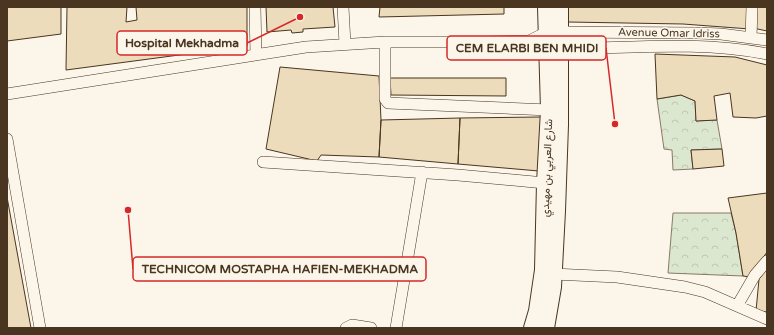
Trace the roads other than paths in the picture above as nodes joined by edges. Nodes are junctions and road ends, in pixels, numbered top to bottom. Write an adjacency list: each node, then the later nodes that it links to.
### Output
1 (255, 7): 13 (street)
2 (343, 7): 11 (street)
3 (546, 7): 6 (main road, شارع العربي بن مهيدي)
4 (560, 7): 6 (main road)
5 (752, 7): 7 (street)
6 (554, 32): 7 (street, Avenue Omar Idriss); 9 (street); 12 (main road, شارع العربي بن مهيدي)
7 (751, 38): 8 (street, Avenue Omar Idriss)
8 (767, 40)
9 (529, 41): 10 (street); 12 (street)
10 (385, 42): 11 (street); 16 (street)
11 (345, 44): 13 (street)
12 (554, 49): 14 (street); 16 (main road, شارع العربي بن مهيدي); 22 (main road)
13 (256, 54): 15 (street)
14 (767, 54)
15 (7, 94)
16 (549, 110): 20 (main road, شارع العربي بن مهيدي)
17 (7, 140): 25 (street)
18 (263, 162): 19 (street)
19 (422, 172): 20 (street); 28 (street)
20 (545, 183): 29 (main road, شارع العربي بن مهيدي)
21 (767, 261): 23 (street)
22 (553, 274): 23 (street); 30 (main road)
23 (737, 306): 24 (street)
24 (767, 319)
25 (40, 328)
26 (346, 328): 27 (street)
27 (371, 328)
28 (396, 328)
29 (532, 328)
30 (546, 328)

